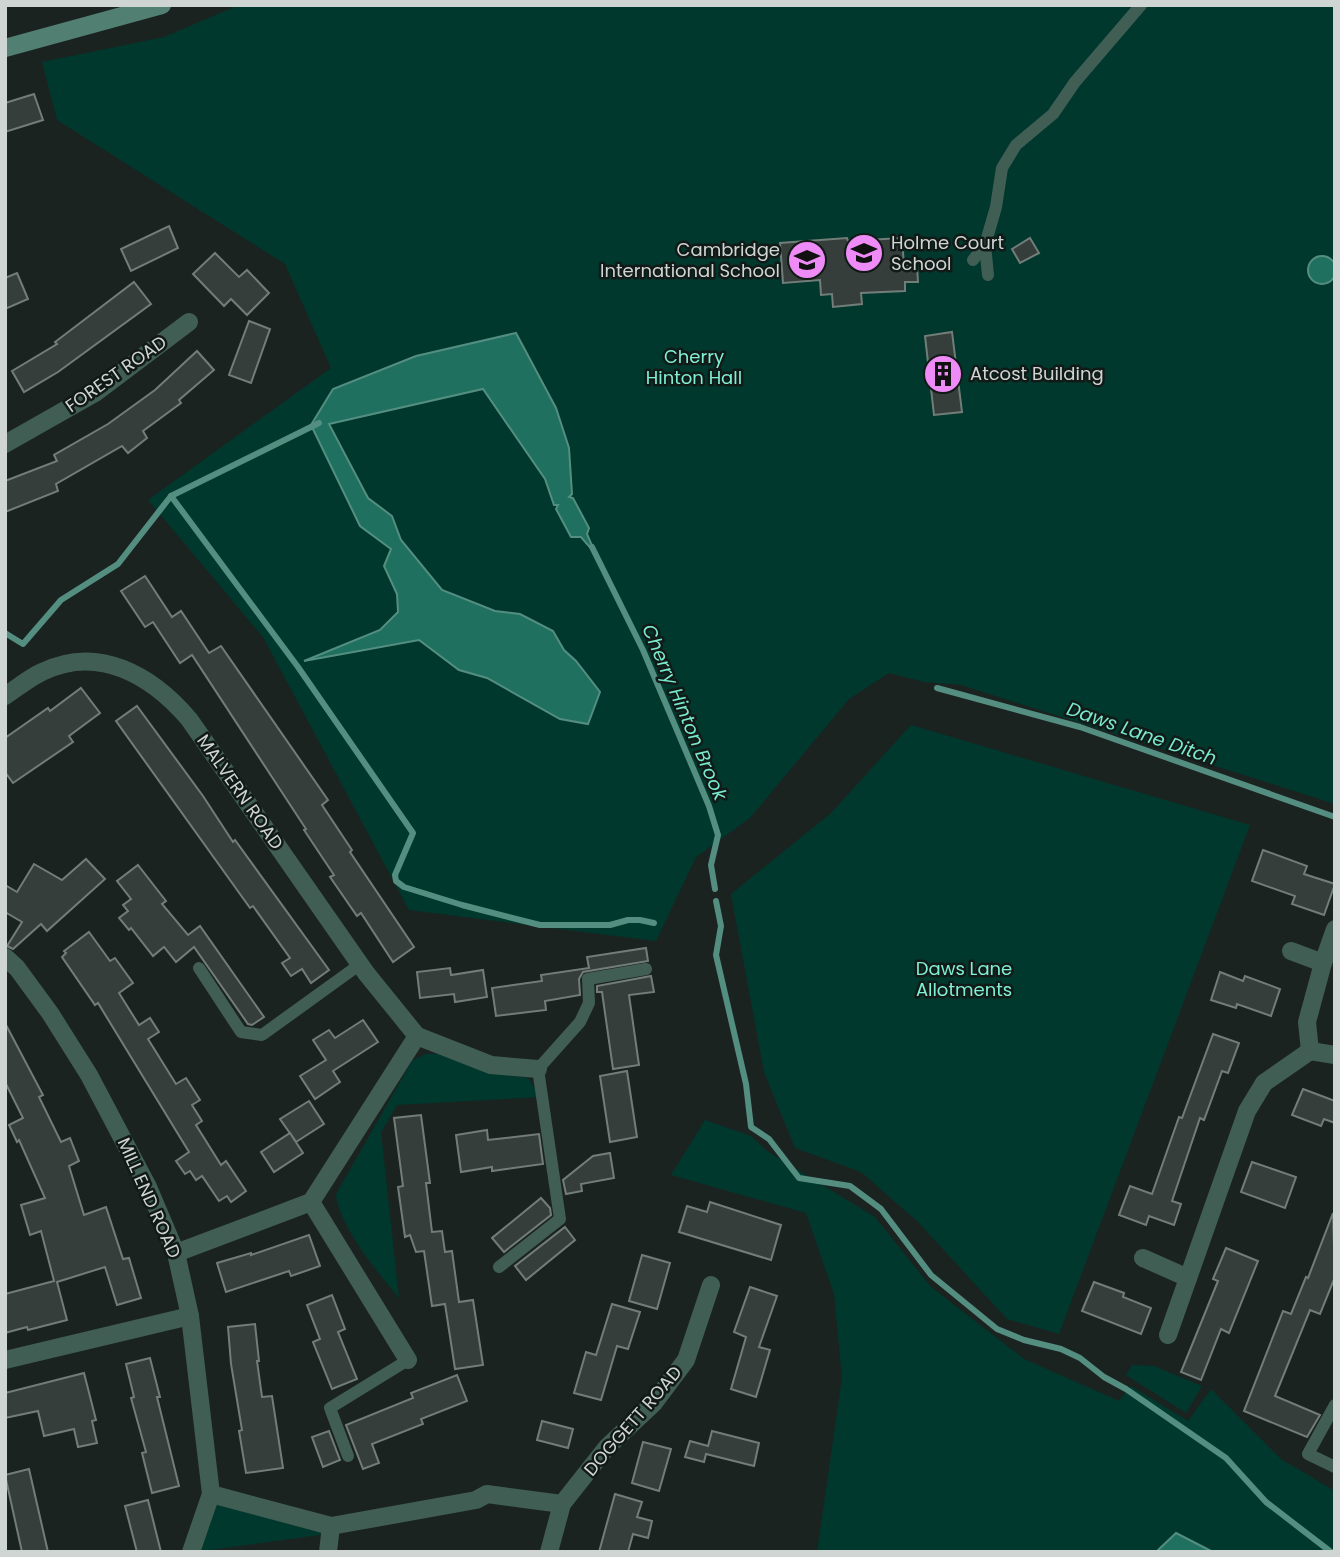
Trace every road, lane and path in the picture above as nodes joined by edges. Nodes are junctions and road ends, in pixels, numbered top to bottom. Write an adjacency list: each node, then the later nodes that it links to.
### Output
1 (162, 5): 3 (street)
2 (1142, 5): 4 (lane)
3 (6, 47)
4 (985, 245): 5 (lane); 6 (lane)
5 (973, 260)
6 (988, 275)
7 (189, 322): 8 (street, FOREST ROAD)
8 (7, 439)
9 (5, 696): 14 (street, MALVERN ROAD)
10 (1335, 929): 13 (street)
11 (1292, 951): 13 (street)
12 (5, 957): 22 (street, MILL END ROAD)
13 (1322, 963): 18 (street)
14 (359, 965): 15 (lane); 17 (street, MALVERN ROAD)
15 (199, 968)
16 (646, 969): 20 (lane)
17 (417, 1036): 20 (street, MALVERN ROAD); 21 (street)
18 (1310, 1051): 19 (street); 25 (street)
19 (1335, 1055)
20 (538, 1069): 24 (lane)
21 (311, 1202): 22 (street); 30 (street)
22 (176, 1252): 27 (street, MILL END ROAD)
23 (1143, 1258): 25 (street)
24 (499, 1267)
25 (1188, 1278): 28 (street)
26 (710, 1285): 35 (street, DOGGETT ROAD)
27 (190, 1316): 29 (street); 34 (street, MILL END ROAD)
28 (1168, 1335)
29 (5, 1360)
30 (408, 1360): 32 (lane)
31 (1335, 1405): 33 (lane)
32 (348, 1455)
33 (1335, 1466)
34 (211, 1494): 36 (street); 37 (street, MILL END ROAD)
35 (562, 1504): 36 (street); 39 (street, DOGGETT ROAD)
36 (331, 1526): 38 (street)
37 (191, 1552)
38 (328, 1552)
39 (549, 1552)

